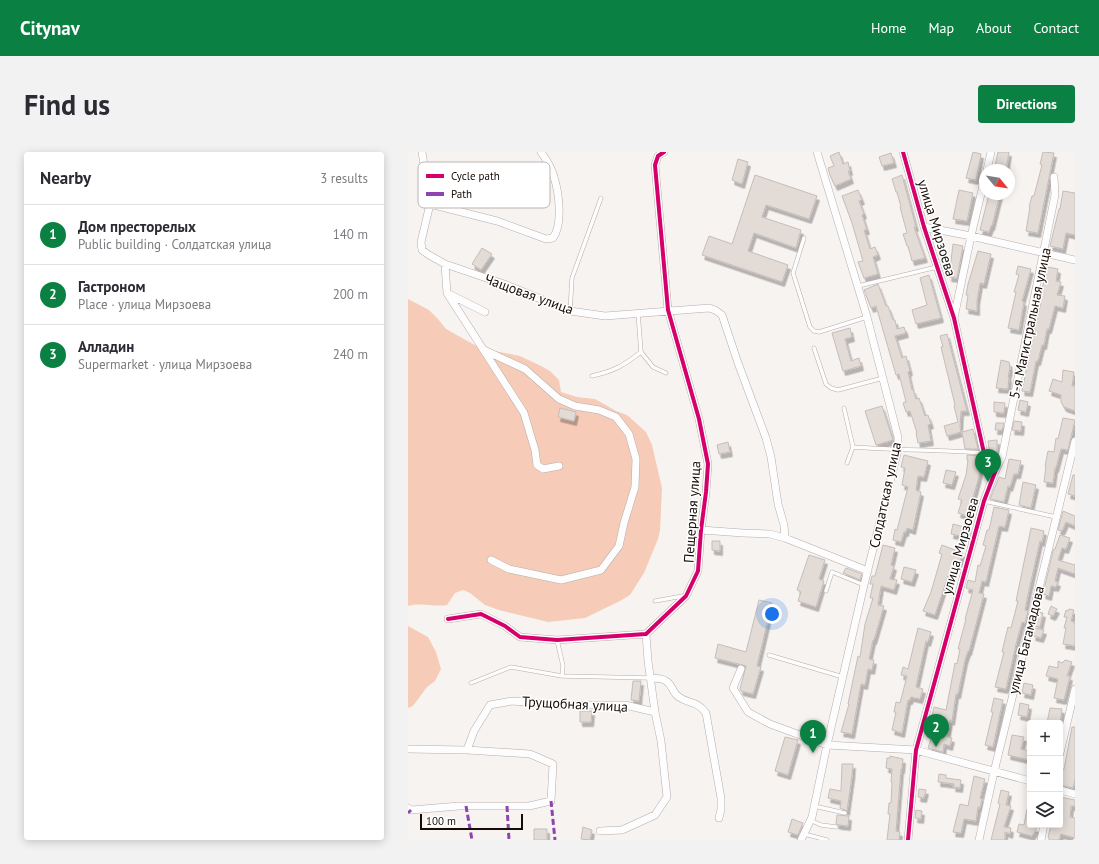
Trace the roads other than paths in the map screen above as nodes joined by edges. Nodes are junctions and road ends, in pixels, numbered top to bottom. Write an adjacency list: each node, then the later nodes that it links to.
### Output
1 (422, 152): 7 (street, Чащовая улица)
2 (541, 152): 8 (street)
3 (817, 152): 23 (street, Солдатская улица)
4 (902, 152): 16 (street, улица Мирзоева)
5 (991, 152): 9 (street)
6 (659, 153): 25 (street, Пещерная улица)
7 (424, 162)
8 (546, 162)
9 (988, 164)
10 (550, 169): 15 (street)
11 (1054, 177): 19 (street, 5-я Магистральная улица)
12 (600, 198): 26 (lane)
13 (980, 200): 17 (street)
14 (429, 208): 21 (street, Чащовая улица)
15 (446, 208)
16 (924, 227): 17 (street); 22 (street, улица Мирзоева)
17 (971, 236): 19 (street); 30 (street)
18 (804, 238): 29 (lane)
19 (1044, 252): 20 (street); 44 (street, 5-я Магистральная улица)
20 (1075, 260)
21 (445, 264): 24 (street); 26 (street, Чащовая улица)
22 (938, 267): 23 (lane); 30 (street, улица Мирзоева)
23 (858, 286): 29 (street, Солдатская улица)
24 (447, 293): 27 (street); 32 (street)
25 (668, 310): 28 (street, Чащовая улица); 47 (street, Пещерная улица); 48 (street, Чащовая улица)
26 (570, 311): 28 (street, Чащовая улица)
27 (485, 312)
28 (638, 312): 33 (lane)
29 (867, 317): 36 (street, Солдатская улица)
30 (954, 318): 41 (street, улица Мирзоева)
31 (814, 348): 36 (lane)
32 (484, 350): 43 (street); 49 (street)
33 (641, 352): 34 (lane); 35 (lane)
34 (666, 373)
35 (592, 376)
36 (883, 378): 40 (street, Солдатская улица)
37 (844, 408): 39 (lane)
38 (1075, 441): 46 (street, улица Багамадова)
39 (853, 447): 40 (lane); 42 (lane)
40 (898, 450): 41 (lane); 50 (street, Солдатская улица)
41 (984, 453): 44 (street)
42 (847, 463)
43 (559, 466)
44 (997, 467): 45 (street, улица Мирзоева)
45 (984, 501): 46 (lane); 70 (street, улица Мирзоева)
46 (1056, 516): 71 (street, улица Багамадова)
47 (701, 530): 48 (street); 53 (street, Пещерная улица)
48 (784, 538): 50 (street)
49 (491, 560)
50 (868, 571): 51 (street, Солдатская улица)
51 (864, 585): 52 (lane); 61 (street, Солдатская улица)
52 (826, 591)
53 (686, 596): 54 (lane); 56 (street, Пещерная улица)
54 (655, 602)
55 (448, 620): 57 (street)
56 (646, 634): 57 (street); 62 (street)
57 (557, 640): 60 (lane)
58 (769, 655): 61 (lane)
59 (741, 669): 67 (street)
60 (562, 676): 62 (lane); 63 (lane)
61 (843, 677): 67 (street, Солдатская улица)
62 (650, 678): 65 (street); 78 (street)
63 (471, 683)
64 (1075, 689): 66 (street)
65 (656, 712): 69 (street, Трущобная улица); 82 (street)
66 (1063, 740)
67 (827, 745): 70 (street); 75 (street, Солдатская улица)
68 (408, 749): 69 (street)
69 (467, 750): 76 (street)
70 (916, 750): 71 (street); 85 (street, улица Мирзоева)
71 (994, 772): 72 (street); 86 (street, улица Багамадова)
72 (1027, 780)
73 (1063, 791): 74 (street)
74 (1075, 794)
75 (814, 806): 77 (lane); 79 (street, Солдатская улица)
76 (408, 808)
77 (845, 813)
78 (719, 818)
79 (810, 820): 80 (lane); 83 (street, Солдатская улица)
80 (836, 827)
81 (1043, 828): 87 (street)
82 (600, 831)
83 (803, 837): 84 (lane)
84 (827, 840)
85 (908, 840)
86 (979, 840)
87 (1041, 840)

